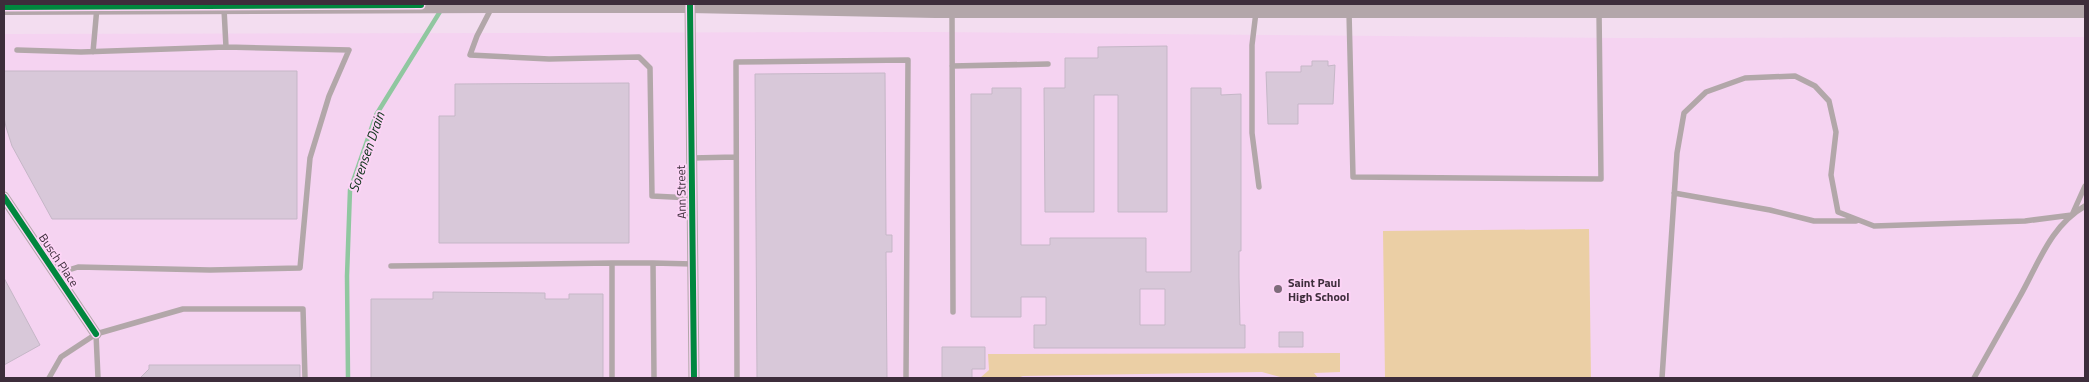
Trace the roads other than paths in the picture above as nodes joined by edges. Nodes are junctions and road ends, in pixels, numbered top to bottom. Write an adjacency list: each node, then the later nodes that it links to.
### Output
1 (487, 5): 2 (main road); 3 (main road); 24 (lane)
2 (690, 5): 8 (main road); 19 (street, Ann Street)
3 (224, 6): 5 (main road); 13 (lane)
4 (4, 7): 5 (main road)
5 (97, 7): 15 (lane)
6 (1637, 7): 7 (main road); 11 (main road)
7 (1780, 7): 12 (main road)
8 (941, 8): 9 (main road); 17 (lane)
9 (1256, 10): 10 (main road); 21 (lane)
10 (1349, 10): 11 (main road); 11 (lane)
11 (1599, 10)
12 (2085, 10)
13 (226, 47): 15 (lane); 32 (lane)
14 (17, 50): 15 (lane)
15 (93, 52)
16 (1048, 64): 17 (lane)
17 (952, 66): 33 (lane)
18 (736, 157): 19 (lane); 41 (lane); 42 (lane)
19 (692, 158): 24 (street, Ann Street)
20 (2085, 186): 26 (lane)
21 (1259, 188)
22 (1674, 193): 27 (lane); 27 (lane); 43 (lane)
23 (4, 197): 32 (street, Busch Place)
24 (692, 198): 30 (street, Ann Street)
25 (2085, 206): 26 (lane)
26 (2072, 215): 27 (lane); 44 (lane)
27 (1860, 221)
28 (612, 263): 29 (lane); 31 (lane); 38 (lane)
29 (653, 263): 30 (lane); 39 (lane)
30 (693, 264): 40 (street, Ann Street)
31 (391, 266)
32 (56, 274): 34 (street, Busch Place)
33 (953, 312)
34 (96, 334): 35 (lane); 36 (lane); 37 (lane)
35 (49, 378)
36 (98, 378)
37 (305, 378)
38 (612, 378)
39 (654, 378)
40 (694, 378)
41 (737, 378)
42 (906, 378)
43 (1662, 378)
44 (1974, 378)

